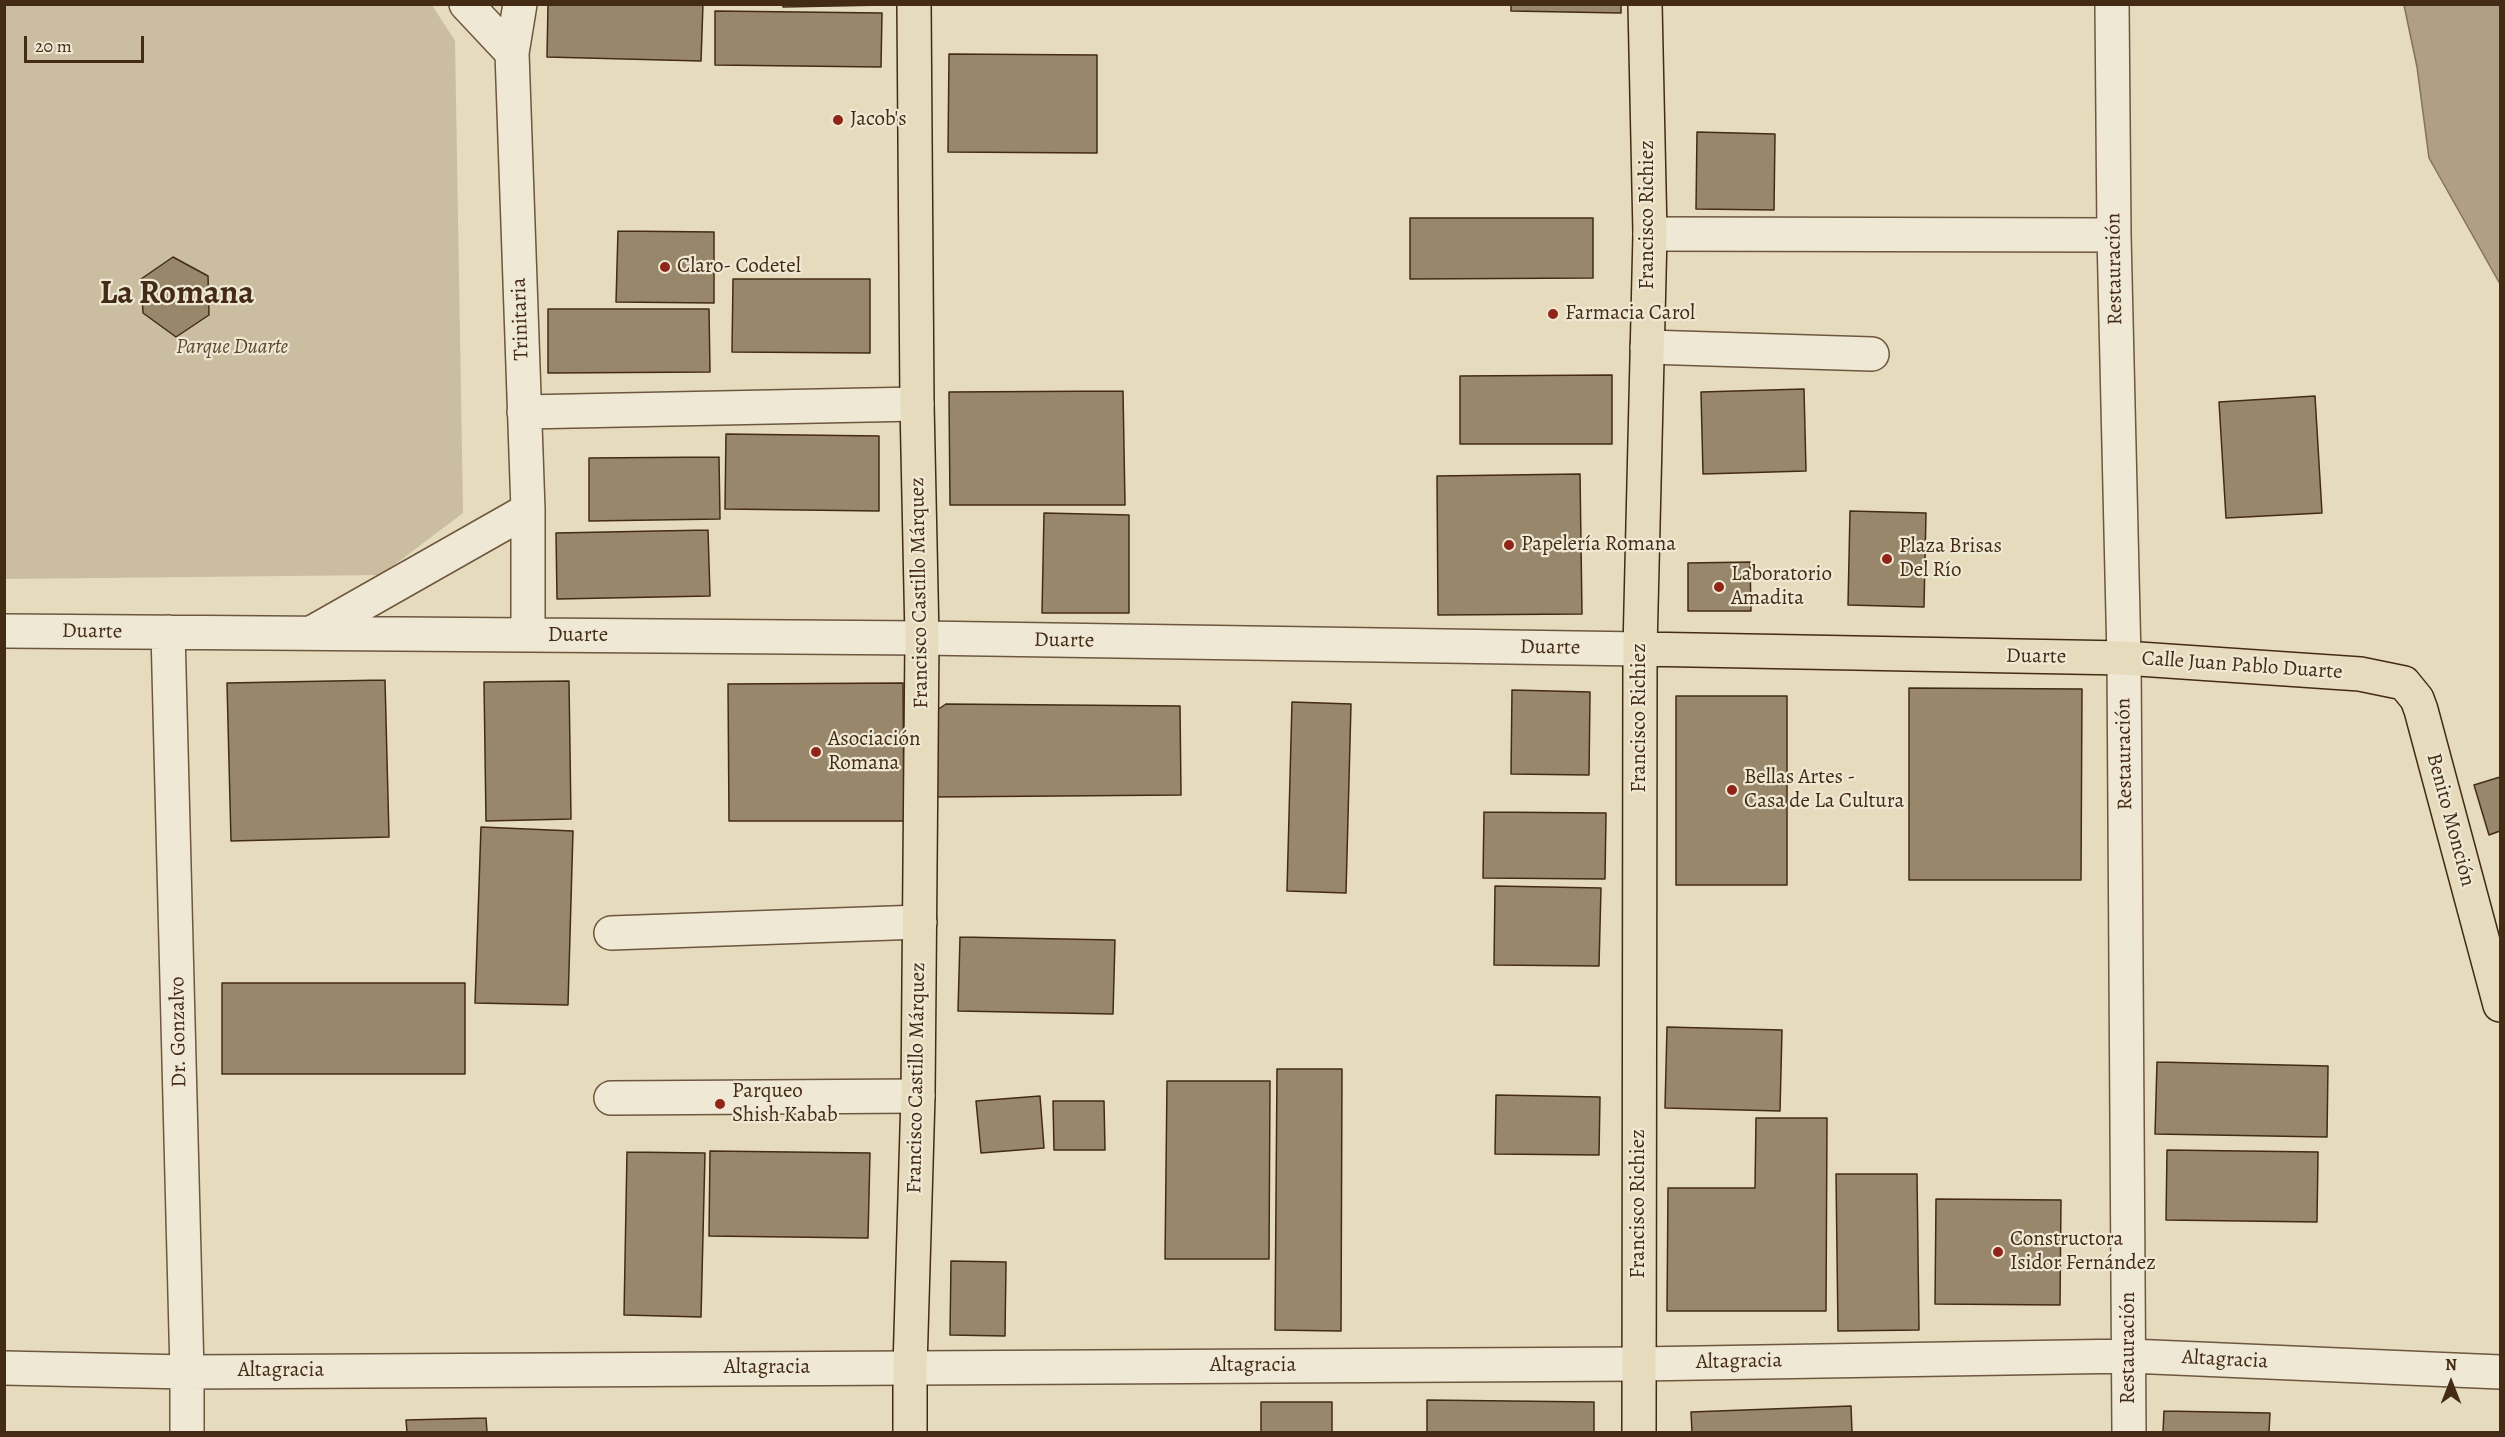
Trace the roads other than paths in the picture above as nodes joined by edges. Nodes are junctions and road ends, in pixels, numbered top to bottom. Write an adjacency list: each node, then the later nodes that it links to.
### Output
1 (466, 4): 6 (street)
2 (520, 4): 6 (street, Trinitaria)
3 (914, 4): 11 (main road, Francisco Castillo Márquez)
4 (1645, 4): 7 (main road, Francisco Richiez)
5 (2112, 4): 8 (street, Restauración)
6 (512, 53): 12 (street, Trinitaria)
7 (1650, 234): 8 (street); 9 (main road, Francisco Richiez)
8 (2114, 235): 20 (street, Restauración)
9 (1647, 347): 10 (street); 19 (main road, Francisco Richiez)
10 (1872, 354)
11 (917, 404): 12 (street); 18 (main road, Francisco Castillo Márquez)
12 (524, 412): 13 (street, Trinitaria)
13 (528, 510): 16 (street); 17 (street, Trinitaria)
14 (4, 631): 15 (street, Duarte)
15 (168, 632): 16 (street, Duarte); 31 (street, Dr. Gonzalvo)
16 (312, 633): 17 (street, Duarte)
17 (528, 635): 18 (street, Duarte)
18 (922, 638): 19 (street, Duarte); 22 (main road, Francisco Castillo Márquez)
19 (1640, 649): 20 (main road, Duarte); 28 (main road, Francisco Richiez)
20 (2124, 658): 21 (main road, Calle Juan Pablo Duarte); 27 (street, Restauración)
21 (2360, 674): 24 (main road, Benito Monción)
22 (920, 922): 23 (street); 25 (main road, Francisco Castillo Márquez)
23 (611, 933)
24 (2500, 1005)
25 (918, 1096): 26 (street); 29 (main road, Francisco Castillo Márquez)
26 (611, 1098)
27 (2130, 1356): 28 (street, Altagracia); 32 (street, Altagracia); 36 (street, Restauración)
28 (1638, 1364): 29 (street, Altagracia); 35 (main road, Francisco Richiez)
29 (910, 1367): 31 (street, Altagracia); 34 (main road, Francisco Castillo Márquez)
30 (4, 1368): 31 (street, Altagracia)
31 (188, 1372): 33 (street, Dr. Gonzalvo)
32 (2500, 1372)
33 (187, 1432)
34 (910, 1432)
35 (1639, 1432)
36 (2129, 1432)

